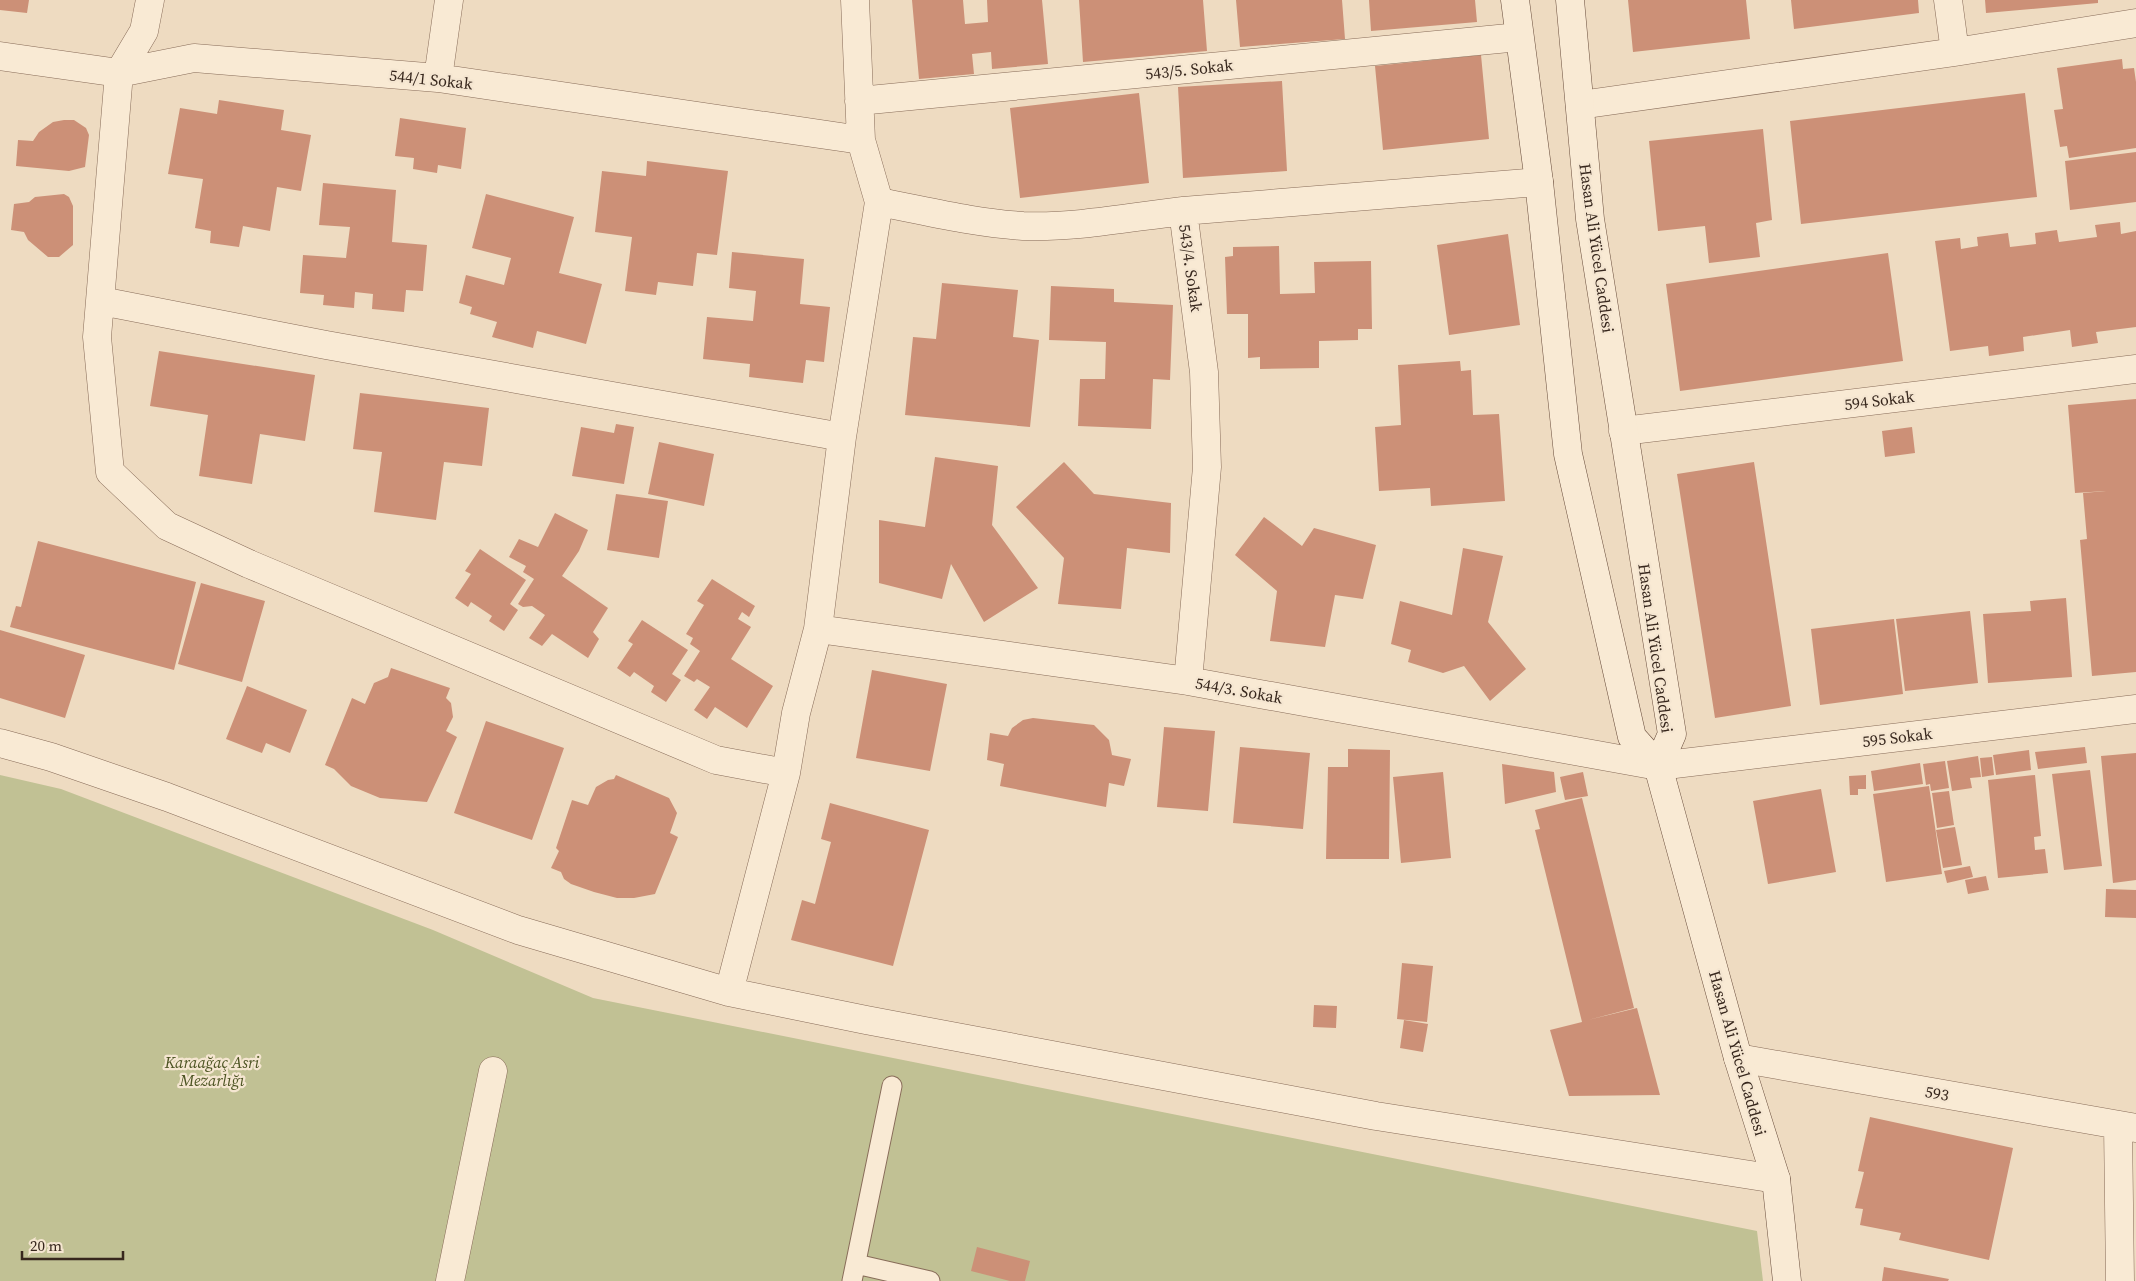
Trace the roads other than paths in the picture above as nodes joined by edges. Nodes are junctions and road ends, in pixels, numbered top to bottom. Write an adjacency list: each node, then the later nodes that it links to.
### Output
1 (150, 0): 11 (street)
2 (449, 0): 12 (street)
3 (855, 0): 13 (street)
4 (1515, 0): 8 (street)
5 (1570, 0): 14 (street, Hasan Ali Yücel Caddesi)
6 (1948, 0): 9 (street)
7 (2136, 23): 9 (street)
8 (1519, 37): 13 (street, 543/5. Sokak); 16 (street)
9 (1955, 52): 14 (street)
10 (0, 56): 11 (street, 544/1 Sokak)
11 (119, 73): 12 (street, 544/1 Sokak); 19 (street)
12 (438, 78): 15 (street, 544/1 Sokak)
13 (860, 101): 15 (street)
14 (1580, 105): 21 (street, Hasan Ali Yücel Caddesi)
15 (861, 140): 17 (street)
16 (1539, 182): 18 (street, 543/4. Sokak); 27 (street)
17 (879, 202): 18 (street); 22 (street)
18 (1183, 211): 24 (street, 543/4. Sokak)
19 (101, 301): 22 (street); 28 (street)
20 (2136, 369): 21 (street, 594 Sokak)
21 (1623, 431): 27 (street, Hasan Ali Yücel Caddesi)
22 (842, 437): 23 (street)
23 (818, 629): 24 (street, 544/3. Sokak); 28 (street)
24 (1188, 681): 27 (street, 544/3. Sokak)
25 (2136, 709): 27 (street, 595 Sokak)
26 (0, 743): 29 (street)
27 (1658, 766): 30 (street, Hasan Ali Yücel Caddesi)
28 (786, 773): 29 (street)
29 (729, 992): 34 (street)
30 (1738, 1058): 33 (street, 593); 34 (street, Hasan Ali Yücel Caddesi)
31 (493, 1071): 36 (street)
32 (892, 1086): 35 (lane)
33 (2127, 1126): 39 (street)
34 (1776, 1178): 38 (street, Hasan Ali Yücel Caddesi)
35 (854, 1272): 37 (lane)
36 (450, 1281)
37 (930, 1281)
38 (1787, 1281)
39 (2120, 1281)

